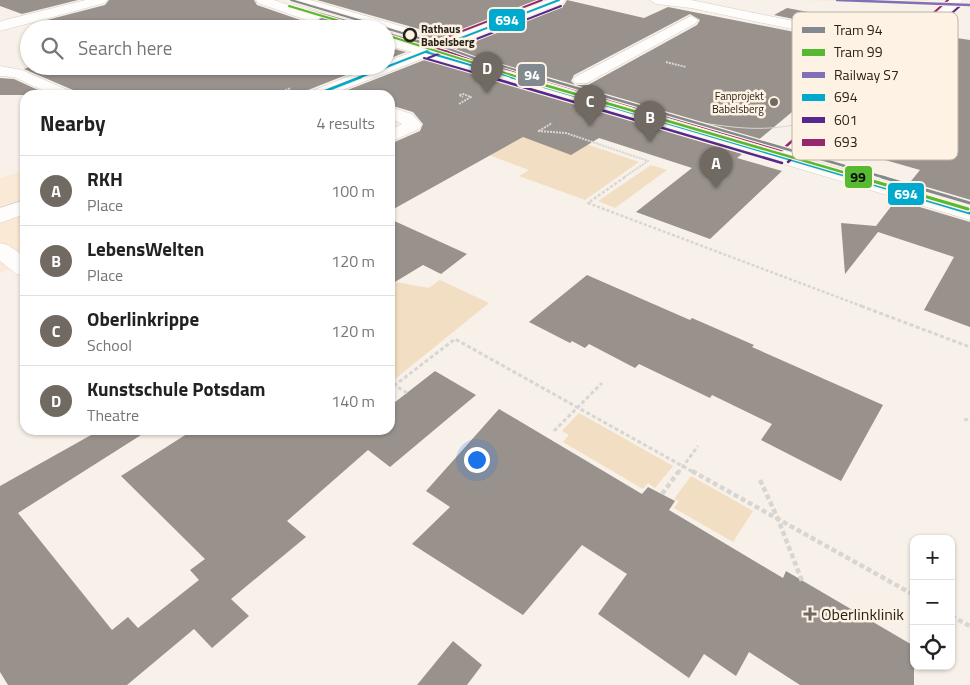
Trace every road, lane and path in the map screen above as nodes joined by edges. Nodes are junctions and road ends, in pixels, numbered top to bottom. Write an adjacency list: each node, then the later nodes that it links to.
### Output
1 (101, 0): 9 (street)
2 (262, 0): 10 (street)
3 (297, 0): 11 (street)
4 (559, 0): 17 (street)
5 (656, 0): 7 (street)
6 (951, 5): 8 (street)
7 (712, 9): 13 (street); 26 (street)
8 (970, 11)
9 (26, 20)
10 (322, 20)
11 (367, 20)
12 (20, 22): 14 (street)
13 (792, 25)
14 (0, 27)
15 (395, 28): 17 (street)
16 (395, 43): 18 (street)
17 (448, 43): 18 (street); 19 (street); 26 (street); 33 (street)
18 (407, 46): 19 (street)
19 (426, 52): 21 (street); 36 (street)
20 (17, 57): 22 (street)
21 (395, 65)
22 (0, 71): 23 (street)
23 (20, 73)
24 (23, 75): 27 (street)
25 (372, 75): 28 (street)
26 (581, 80): 33 (street)
27 (55, 90)
28 (336, 90)
29 (463, 97): 30 (path)
30 (459, 104)
31 (395, 114): 34 (street)
32 (552, 123): 47 (path)
33 (718, 124): 36 (street)
34 (395, 134)
35 (792, 149): 36 (street)
36 (789, 152): 37 (street); 38 (street)
37 (792, 153)
38 (792, 153)
39 (813, 160): 43 (street)
40 (821, 160): 41 (street)
41 (970, 197)
42 (20, 208): 44 (street)
43 (970, 213)
44 (0, 216)
45 (0, 250): 46 (street)
46 (20, 265)
47 (970, 347)
48 (602, 383): 52 (path)
49 (395, 384): 52 (path)
50 (395, 386): 51 (path)
51 (407, 393)
52 (578, 407): 55 (path); 57 (path)
53 (970, 419): 54 (path)
54 (964, 420)
55 (554, 431)
56 (698, 446): 57 (path)
57 (683, 466): 59 (path); 60 (path)
58 (760, 480): 60 (path)
59 (662, 494)
60 (778, 519): 61 (path); 62 (path)
61 (802, 581)
62 (910, 593)
63 (955, 618): 64 (path)
64 (970, 626)

